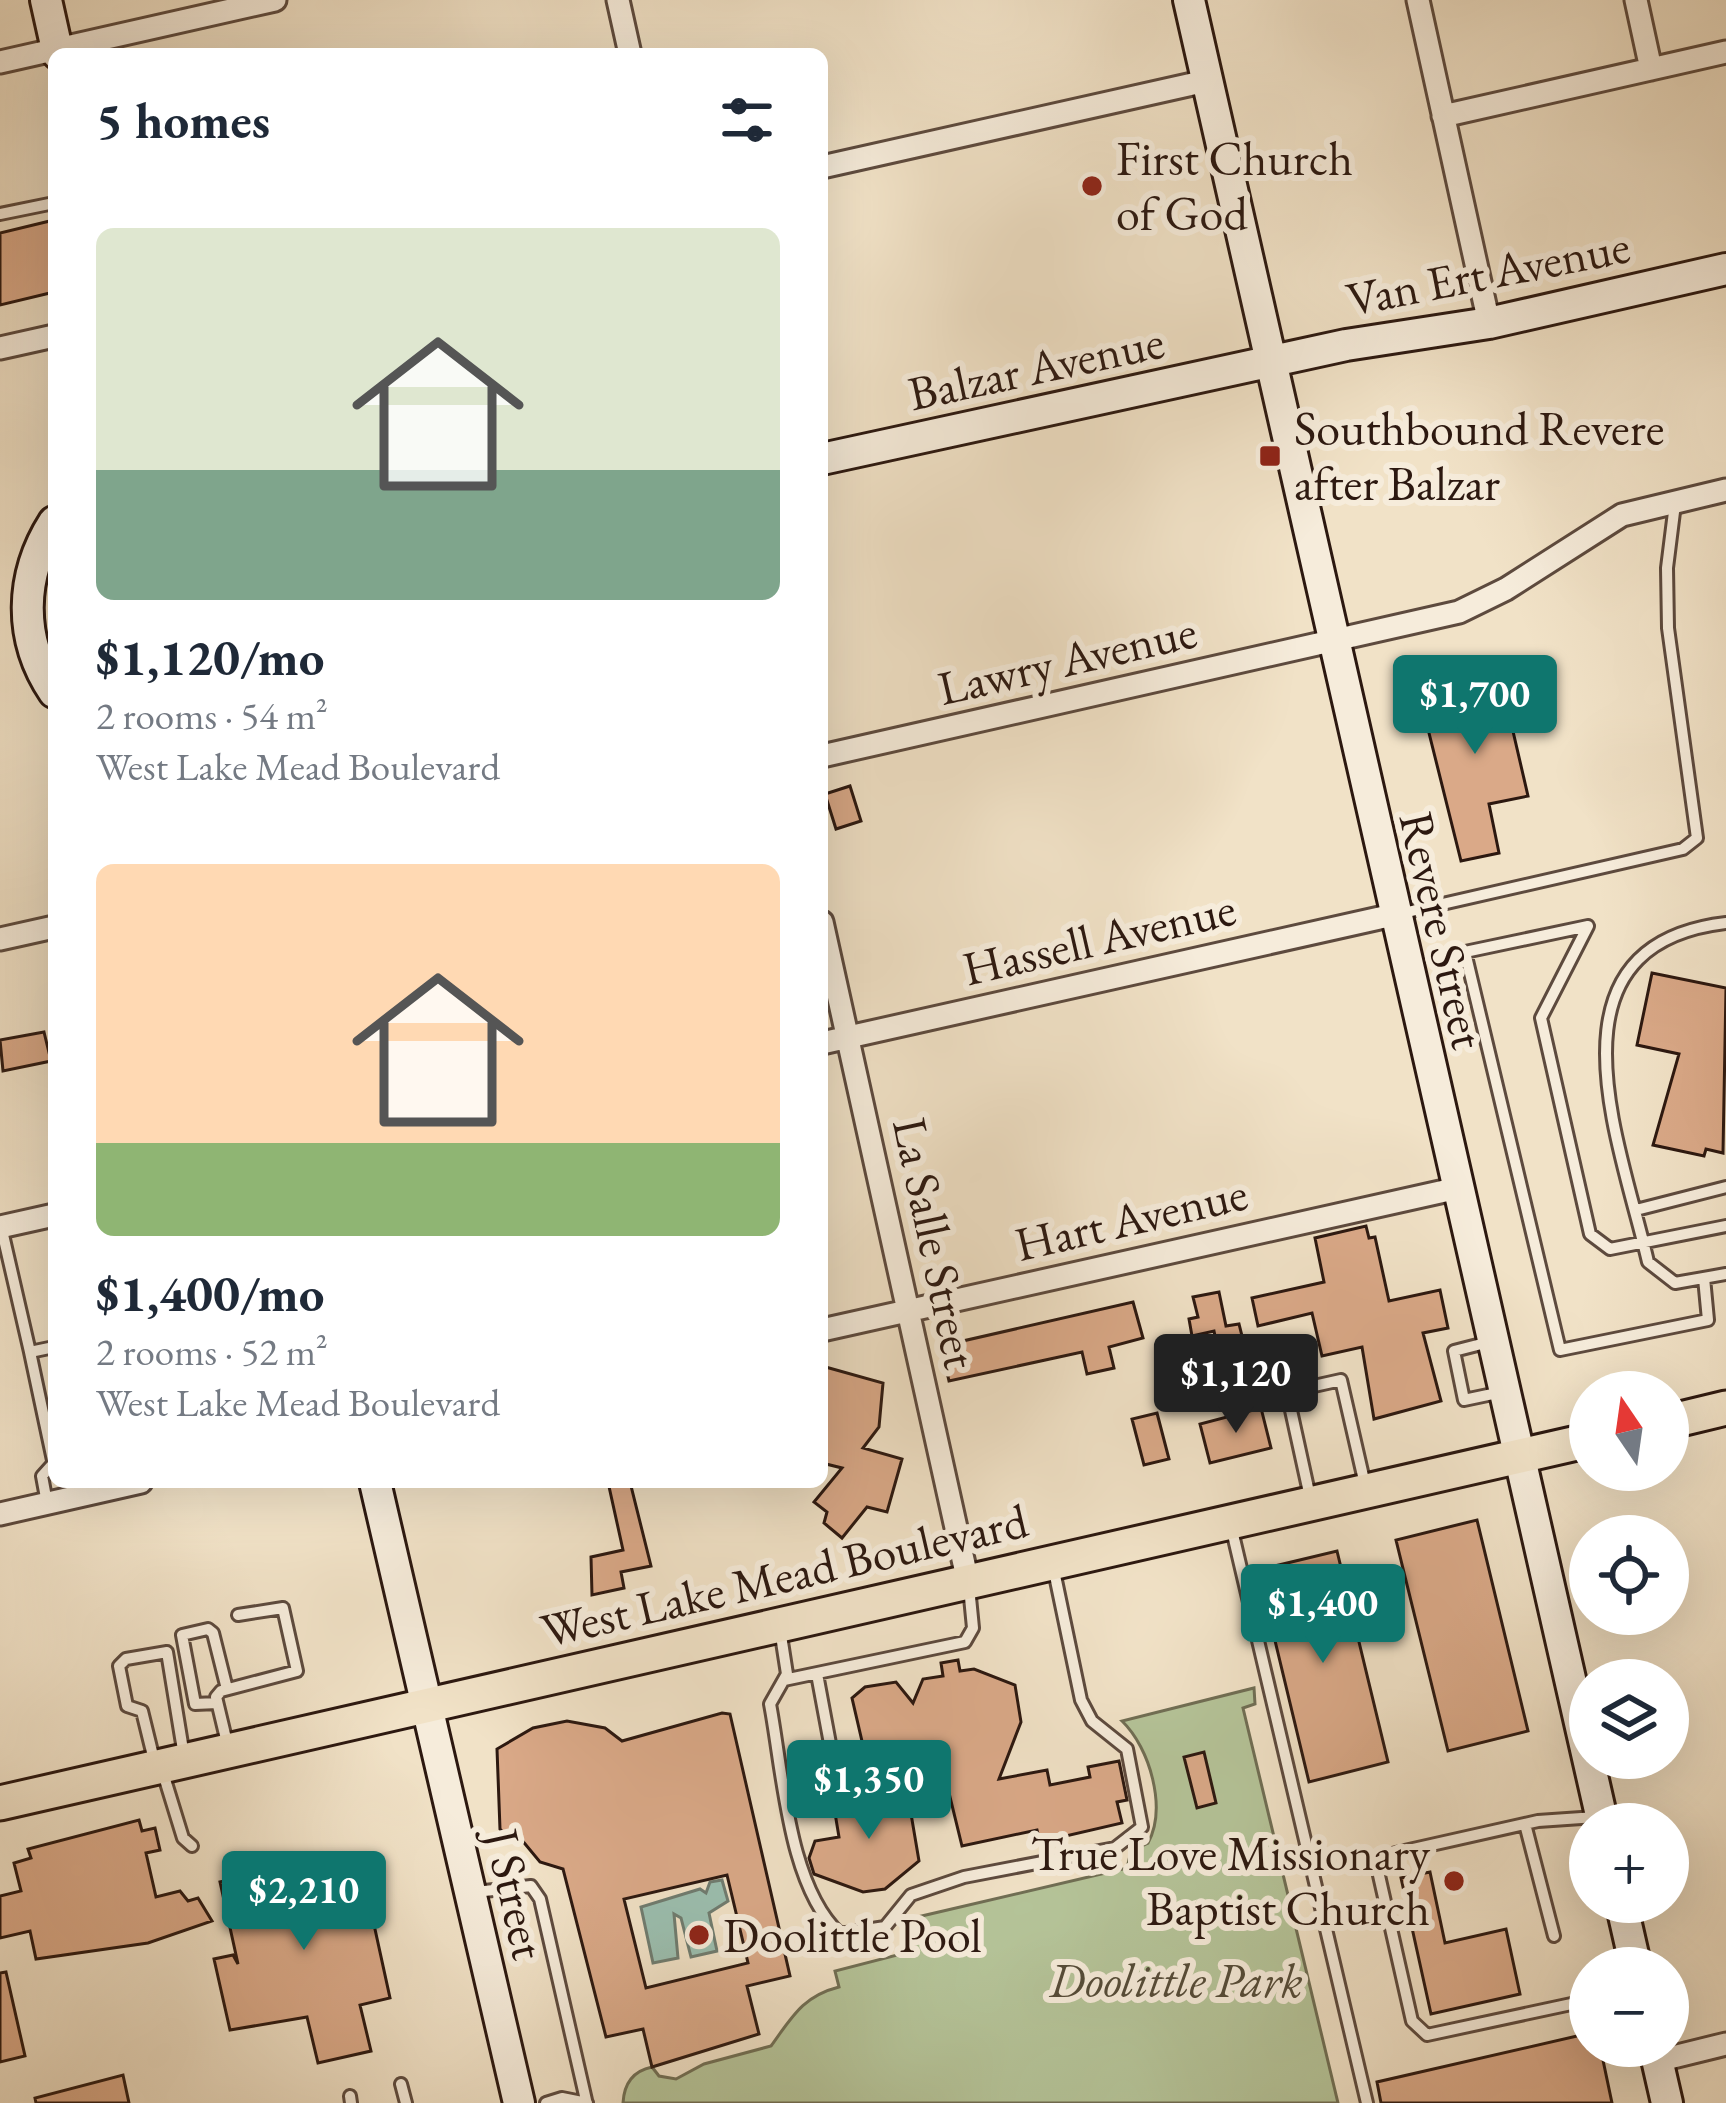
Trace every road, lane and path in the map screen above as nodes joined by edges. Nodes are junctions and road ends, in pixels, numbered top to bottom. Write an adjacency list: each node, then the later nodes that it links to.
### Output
1 (46, 0): 7 (street)
2 (275, 0): 8 (street)
3 (618, 0): 9 (street)
4 (1189, 0): 14 (street, Revere Street)
5 (1418, 0): 15 (street)
6 (1636, 0): 13 (street)
7 (57, 48)
8 (71, 48)
9 (628, 48)
10 (1726, 52): 13 (street)
11 (48, 53): 12 (street)
12 (0, 62)
13 (1651, 69): 15 (street)
14 (1206, 80): 16 (street); 23 (street, Revere Street)
15 (1443, 116): 20 (street)
16 (828, 166)
17 (48, 204): 18 (lane)
18 (0, 214)
19 (1726, 269): 20 (street, Van Ert Avenue)
20 (1489, 323): 23 (street, Van Ert Avenue)
21 (48, 337): 22 (street)
22 (0, 348)
23 (1268, 362): 24 (street, Balzar Avenue); 29 (street, Revere Street)
24 (828, 458)
25 (1726, 490): 26 (street, Lawry Avenue)
26 (1676, 500): 29 (street, Lawry Avenue); 32 (lane)
27 (48, 532): 28 (street)
28 (15, 640): 30 (street)
29 (1330, 644): 31 (street, Lawry Avenue); 32 (street, Revere Street)
30 (48, 684)
31 (828, 756)
32 (1394, 915): 37 (street, Hassell Avenue); 40 (street, Revere Street)
33 (1726, 923): 41 (lane)
34 (48, 928): 35 (street)
35 (0, 939)
36 (828, 949): 37 (street, La Salle Street)
37 (848, 1037): 38 (street, Hassell Avenue); 48 (street, La Salle Street)
38 (828, 1042)
39 (1726, 1187): 41 (lane)
40 (1458, 1188): 48 (street, Hart Avenue); 56 (street, Revere Street)
41 (1636, 1210): 45 (lane)
42 (48, 1216): 43 (street)
43 (1, 1226): 51 (lane)
44 (1726, 1226): 45 (lane)
45 (1644, 1245): 47 (lane); 47 (lane)
46 (1726, 1274): 47 (lane)
47 (1704, 1278)
48 (908, 1311): 49 (street, Hart Avenue); 66 (street, La Salle Street)
49 (828, 1329)
50 (48, 1348): 51 (lane)
51 (31, 1352): 54 (lane)
52 (1726, 1408): 53 (main road)
53 (1689, 1417)
54 (48, 1439)
55 (1569, 1445): 56 (main road, West Lake Mead Boulevard)
56 (1518, 1458): 60 (main road, West Lake Mead Boulevard); 78 (street, Revere Street)
57 (48, 1470): 61 (lane)
58 (112, 1488): 61 (street)
59 (376, 1488): 73 (street, J Street)
60 (1366, 1492): 62 (main road, West Lake Mead Boulevard); 62 (lane)
61 (47, 1503): 63 (street)
62 (1312, 1504): 64 (main road, West Lake Mead Boulevard)
63 (0, 1514)
64 (1230, 1523): 65 (main road, West Lake Mead Boulevard); 93 (lane)
65 (1052, 1563): 66 (main road, West Lake Mead Boulevard); 76 (lane)
66 (968, 1582): 68 (main road, West Lake Mead Boulevard); 69 (lane)
67 (238, 1615): 71 (lane)
68 (779, 1625): 70 (lane); 73 (main road, West Lake Mead Boulevard)
69 (817, 1674): 70 (lane); 76 (lane)
70 (784, 1680): 76 (lane)
71 (227, 1689): 72 (lane); 72 (lane)
72 (218, 1703): 74 (lane)
73 (424, 1706): 74 (main road, West Lake Mead Boulevard); 82 (street, J Street)
74 (229, 1750): 75 (main road, West Lake Mead Boulevard)
75 (167, 1764): 75 (lane); 77 (main road, West Lake Mead Boulevard); 81 (lane)
76 (785, 1785)
77 (0, 1803)
78 (1598, 1803)
79 (1569, 1822): 80 (lane)
80 (1525, 1824): 83 (lane); 84 (lane)
81 (192, 1846)
82 (470, 1893): 89 (lane); 91 (street, J Street)
83 (1554, 1936)
84 (1569, 2005)
85 (1726, 2044): 86 (street)
86 (1689, 2049)
87 (1659, 2067): 94 (street)
88 (401, 2084): 90 (lane)
89 (586, 2101): 92 (lane)
90 (406, 2103)
91 (519, 2103)
92 (546, 2103)
93 (1366, 2103)
94 (1667, 2103)

